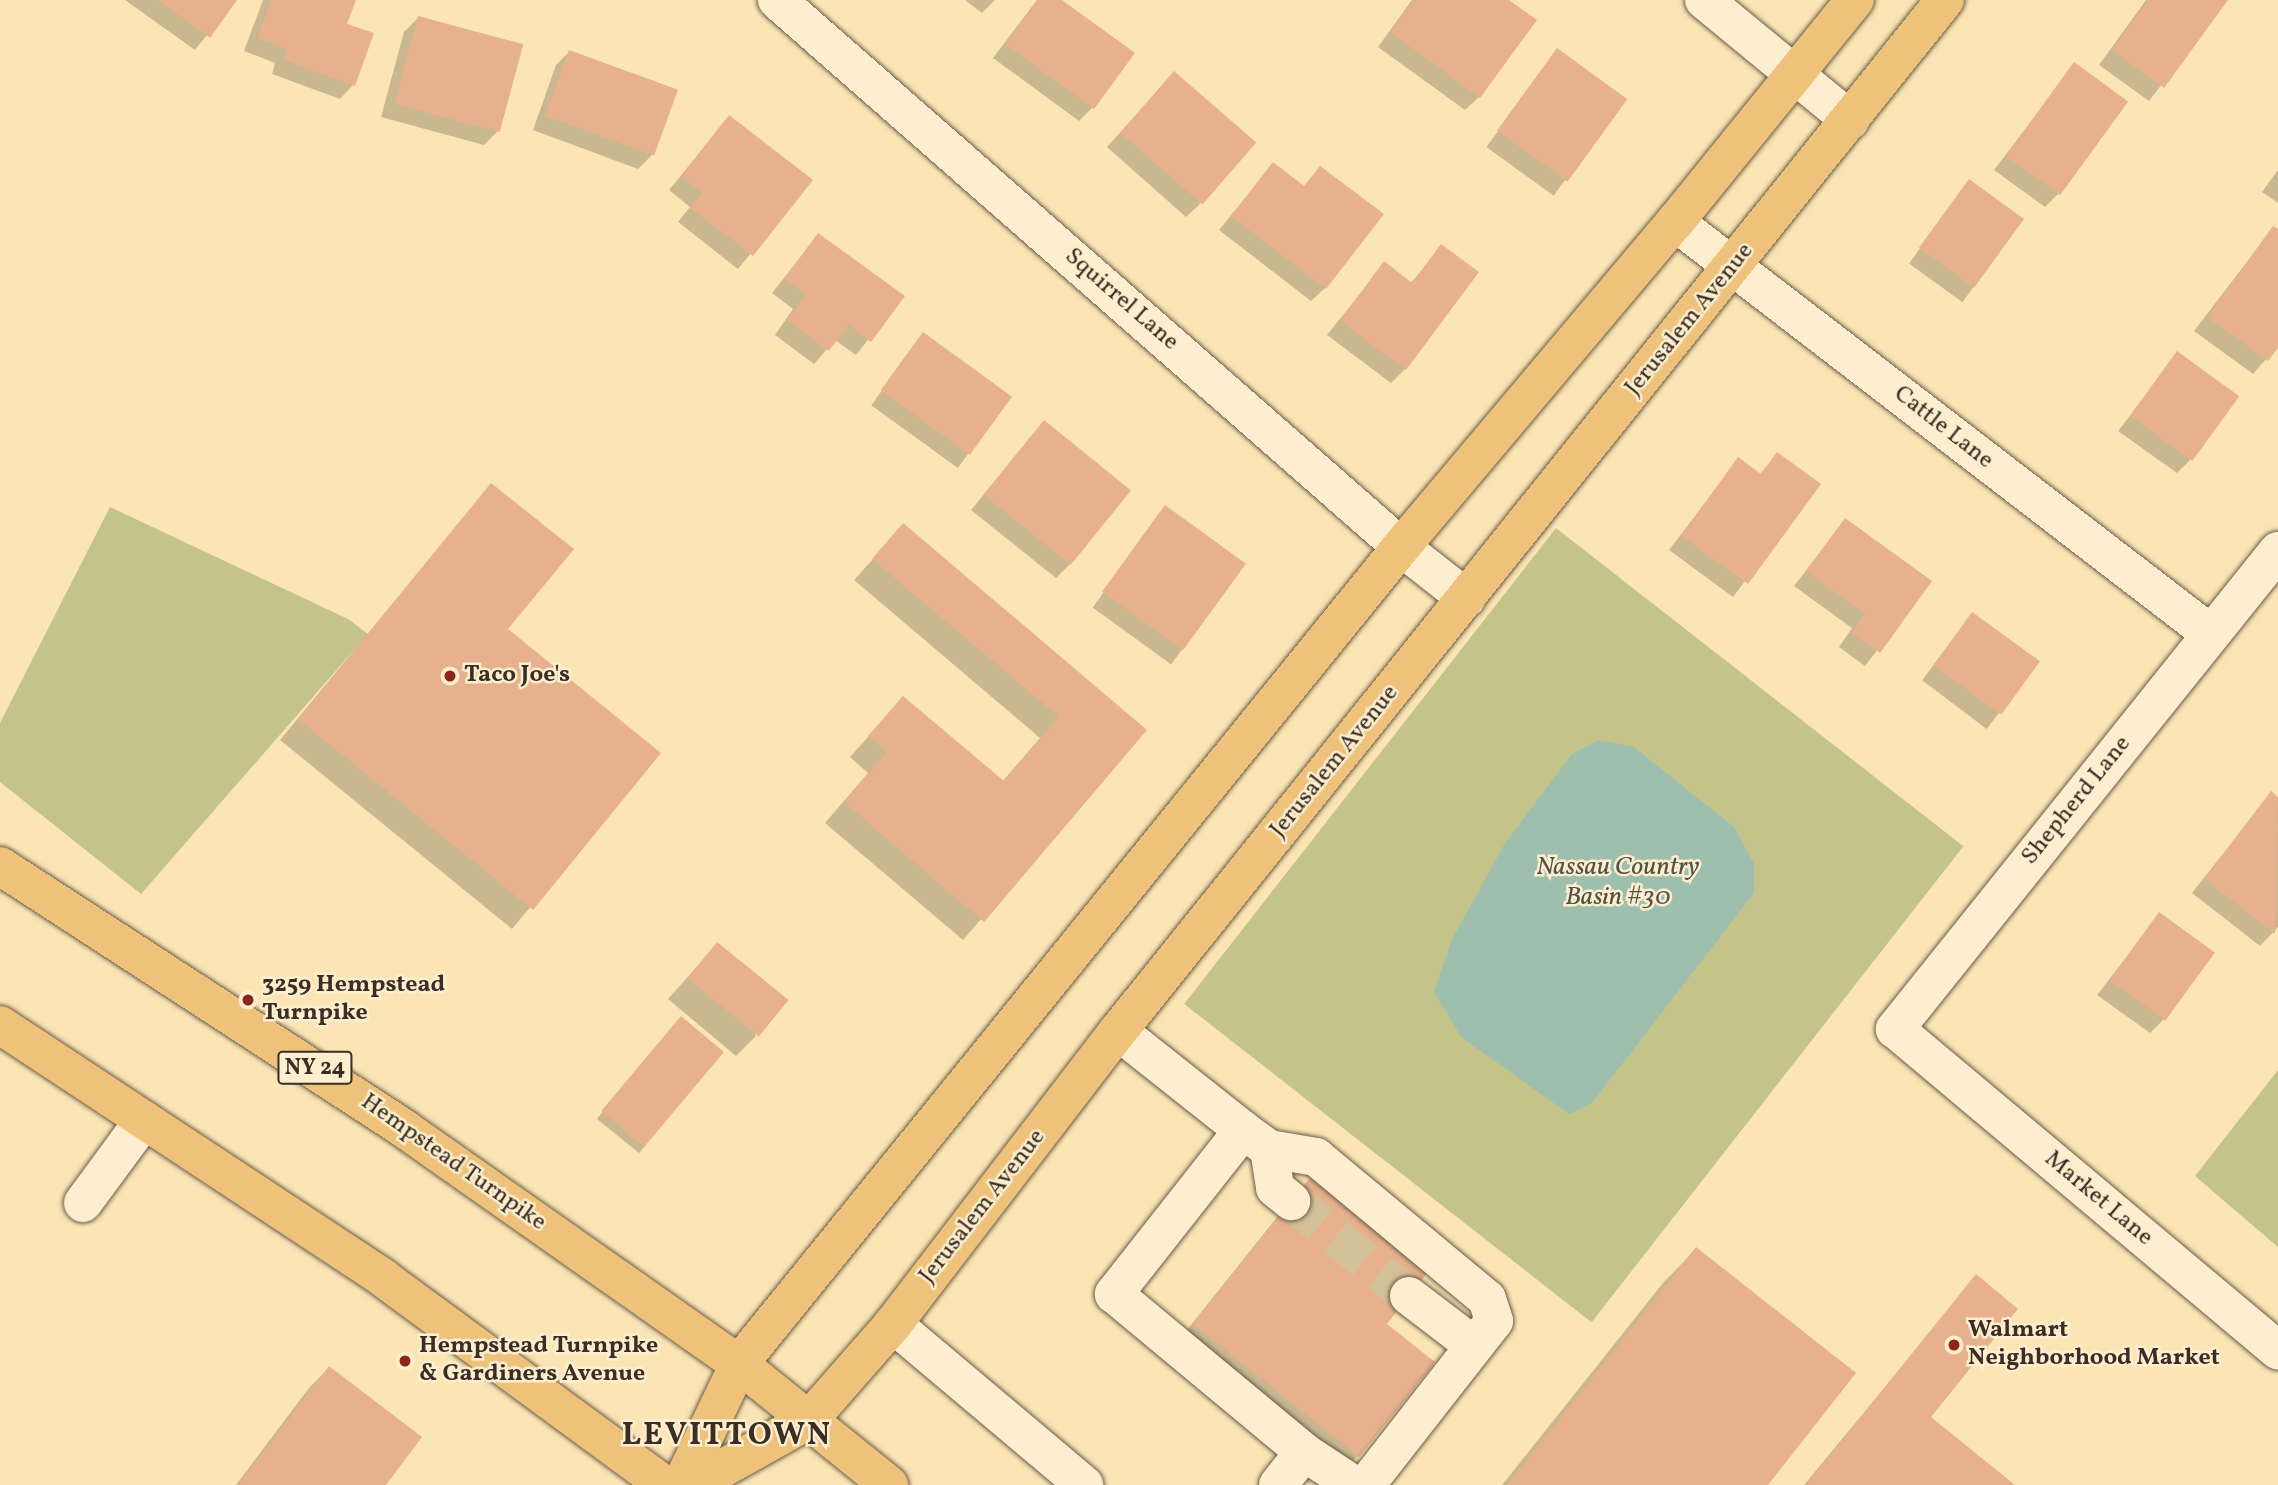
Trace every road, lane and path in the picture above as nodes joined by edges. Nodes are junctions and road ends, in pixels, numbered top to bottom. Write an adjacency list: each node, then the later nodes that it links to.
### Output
1 (777, 0): 9 (street, Squirrel Lane)
2 (1704, 0): 5 (street)
3 (1854, 0): 5 (main road)
4 (1945, 0): 6 (main road, Jerusalem Avenue)
5 (1793, 76): 6 (street); 7 (main road)
6 (1850, 120): 8 (main road, Jerusalem Avenue)
7 (1675, 222): 8 (street, Cattle Lane); 9 (main road)
8 (1733, 266): 11 (main road, Jerusalem Avenue); 12 (street, Cattle Lane)
9 (1401, 547): 11 (street, Squirrel Lane); 25 (main road)
10 (2278, 551): 12 (street, Shepherd Lane)
11 (1466, 598): 15 (main road, Jerusalem Avenue)
12 (2211, 634): 16 (street, Shepherd Lane)
13 (0, 866): 25 (main road, Hempstead Turnpike / NY 24)
14 (0, 1025): 17 (main road)
15 (1118, 1031): 18 (street); 22 (main road, Jerusalem Avenue)
16 (1917, 1048): 24 (street, Market Lane)
17 (144, 1120): 20 (street); 28 (main road)
18 (1256, 1140): 19 (street); 23 (street); 27 (street)
19 (1291, 1201)
20 (83, 1203)
21 (1409, 1296): 23 (street)
22 (893, 1324): 26 (main road, Jerusalem Avenue); 32 (street)
23 (1473, 1345): 35 (street)
24 (2278, 1350)
25 (740, 1364): 26 (main road, Hempstead Turnpike / NY 24); 29 (main road)
26 (808, 1420): 30 (main road, Jerusalem Avenue); 31 (main road, Hempstead Turnpike / NY 24)
27 (1304, 1452): 33 (street); 34 (street)
28 (665, 1485)
29 (681, 1485)
30 (693, 1485)
31 (889, 1485)
32 (1084, 1485)
33 (1278, 1485)
34 (1354, 1485)
35 (1366, 1485)

